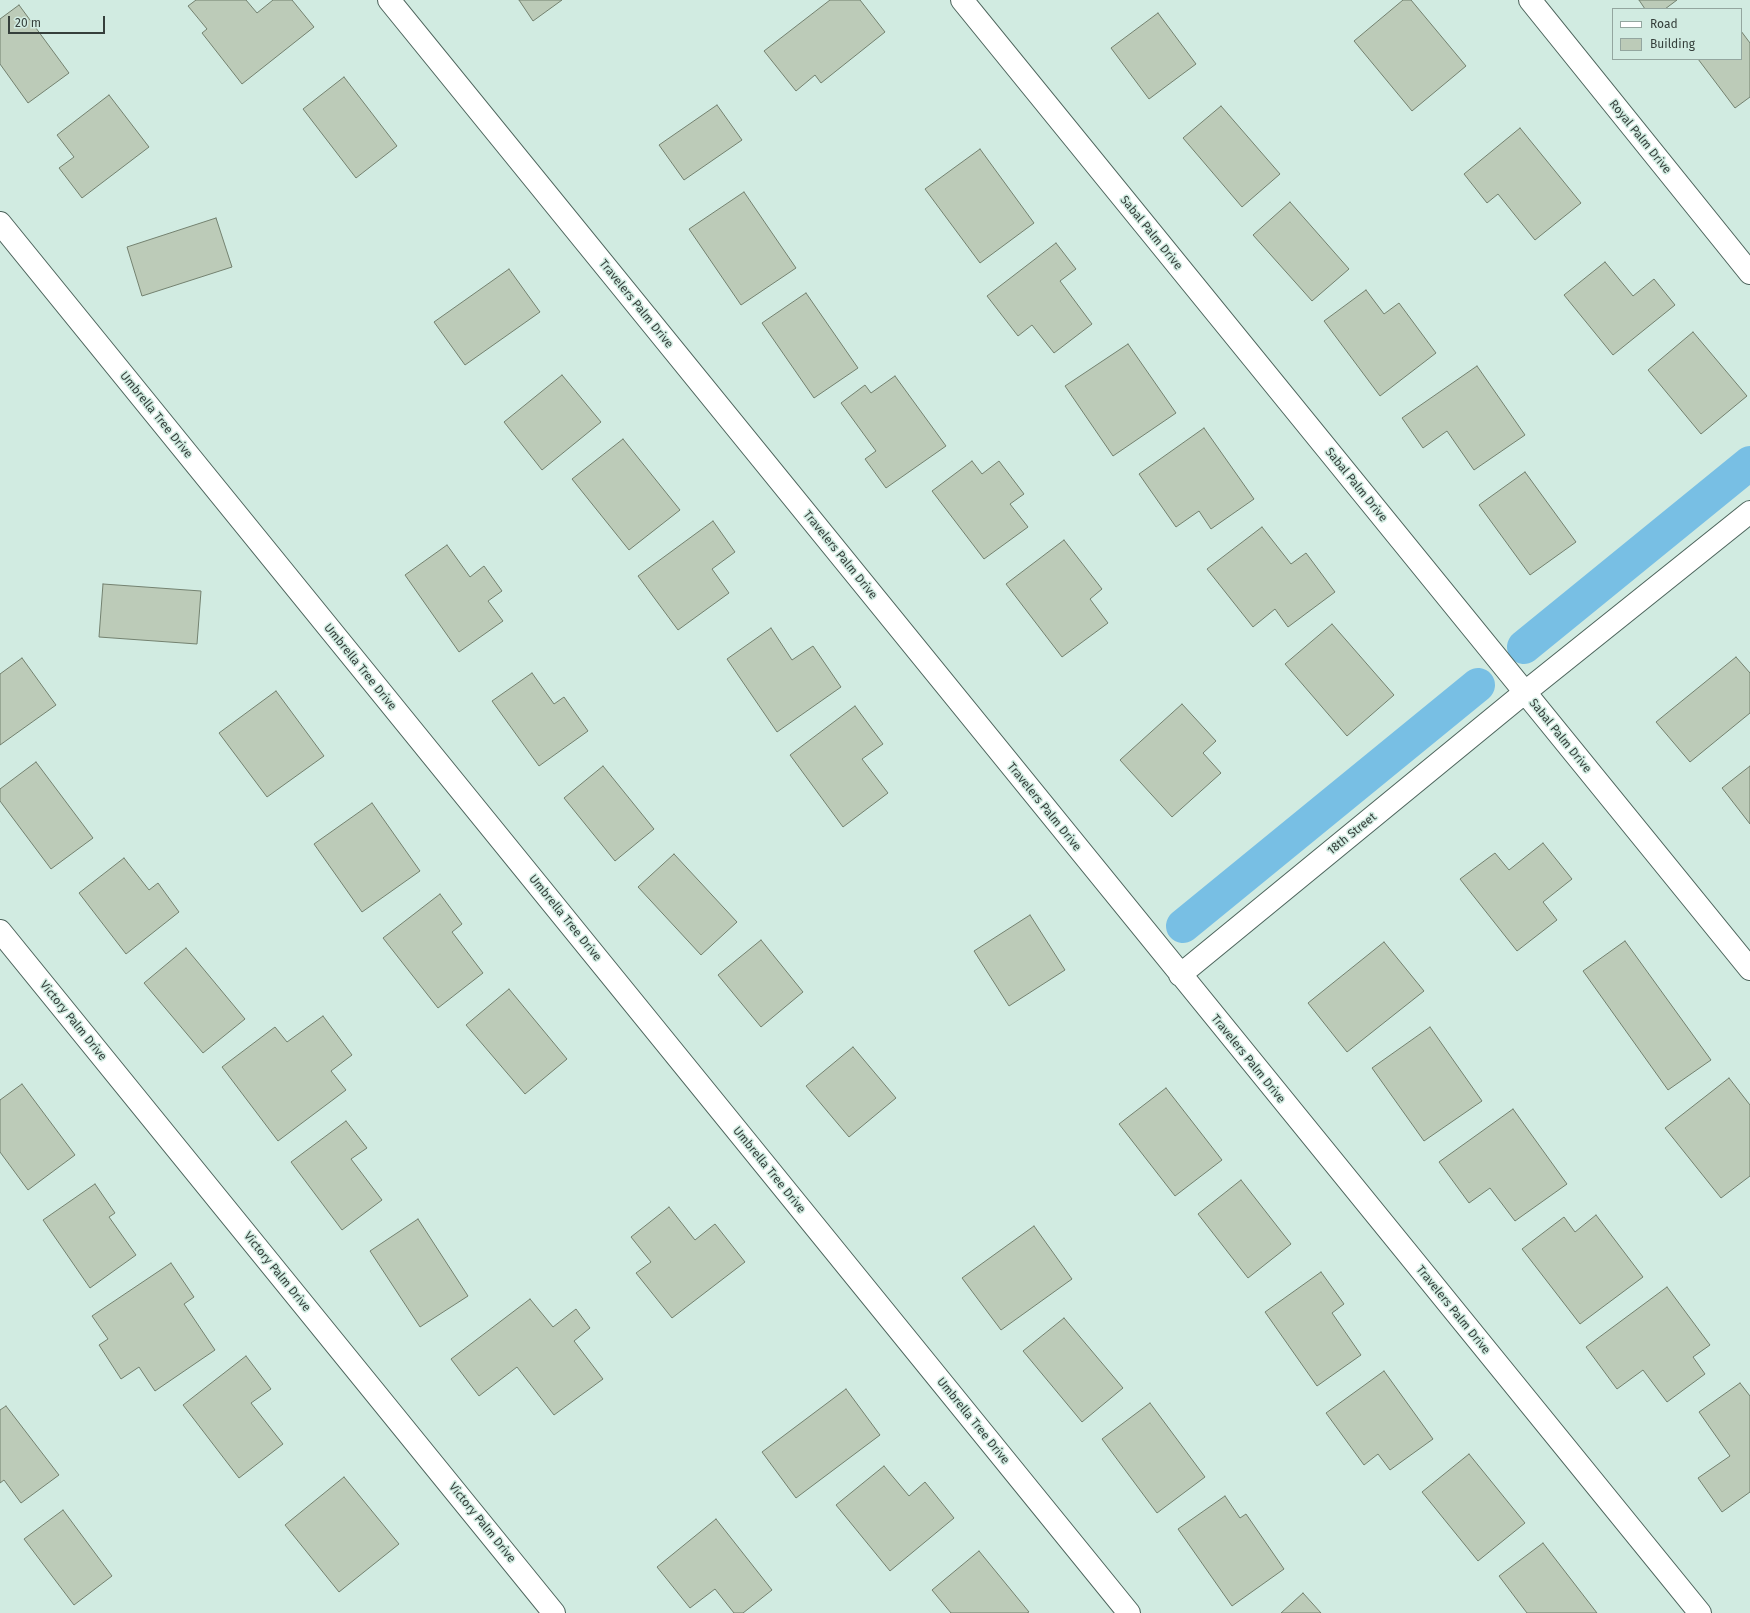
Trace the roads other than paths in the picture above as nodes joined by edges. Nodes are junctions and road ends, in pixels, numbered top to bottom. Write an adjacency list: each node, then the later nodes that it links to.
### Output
1 (389, 0): 10 (street, Travelers Palm Drive)
2 (962, 0): 7 (street, Sabal Palm Drive)
3 (1530, 0): 5 (street, Royal Palm Drive)
4 (0, 223): 12 (street, Umbrella Tree Drive)
5 (1750, 273)
6 (1750, 512): 7 (street, 18th Street)
7 (1524, 693): 9 (street, Sabal Palm Drive); 10 (street, 18th Street)
8 (0, 931): 11 (street, Victory Palm Drive)
9 (1750, 969)
10 (1180, 975): 13 (street, Travelers Palm Drive)
11 (554, 1613)
12 (1129, 1613)
13 (1700, 1613)

